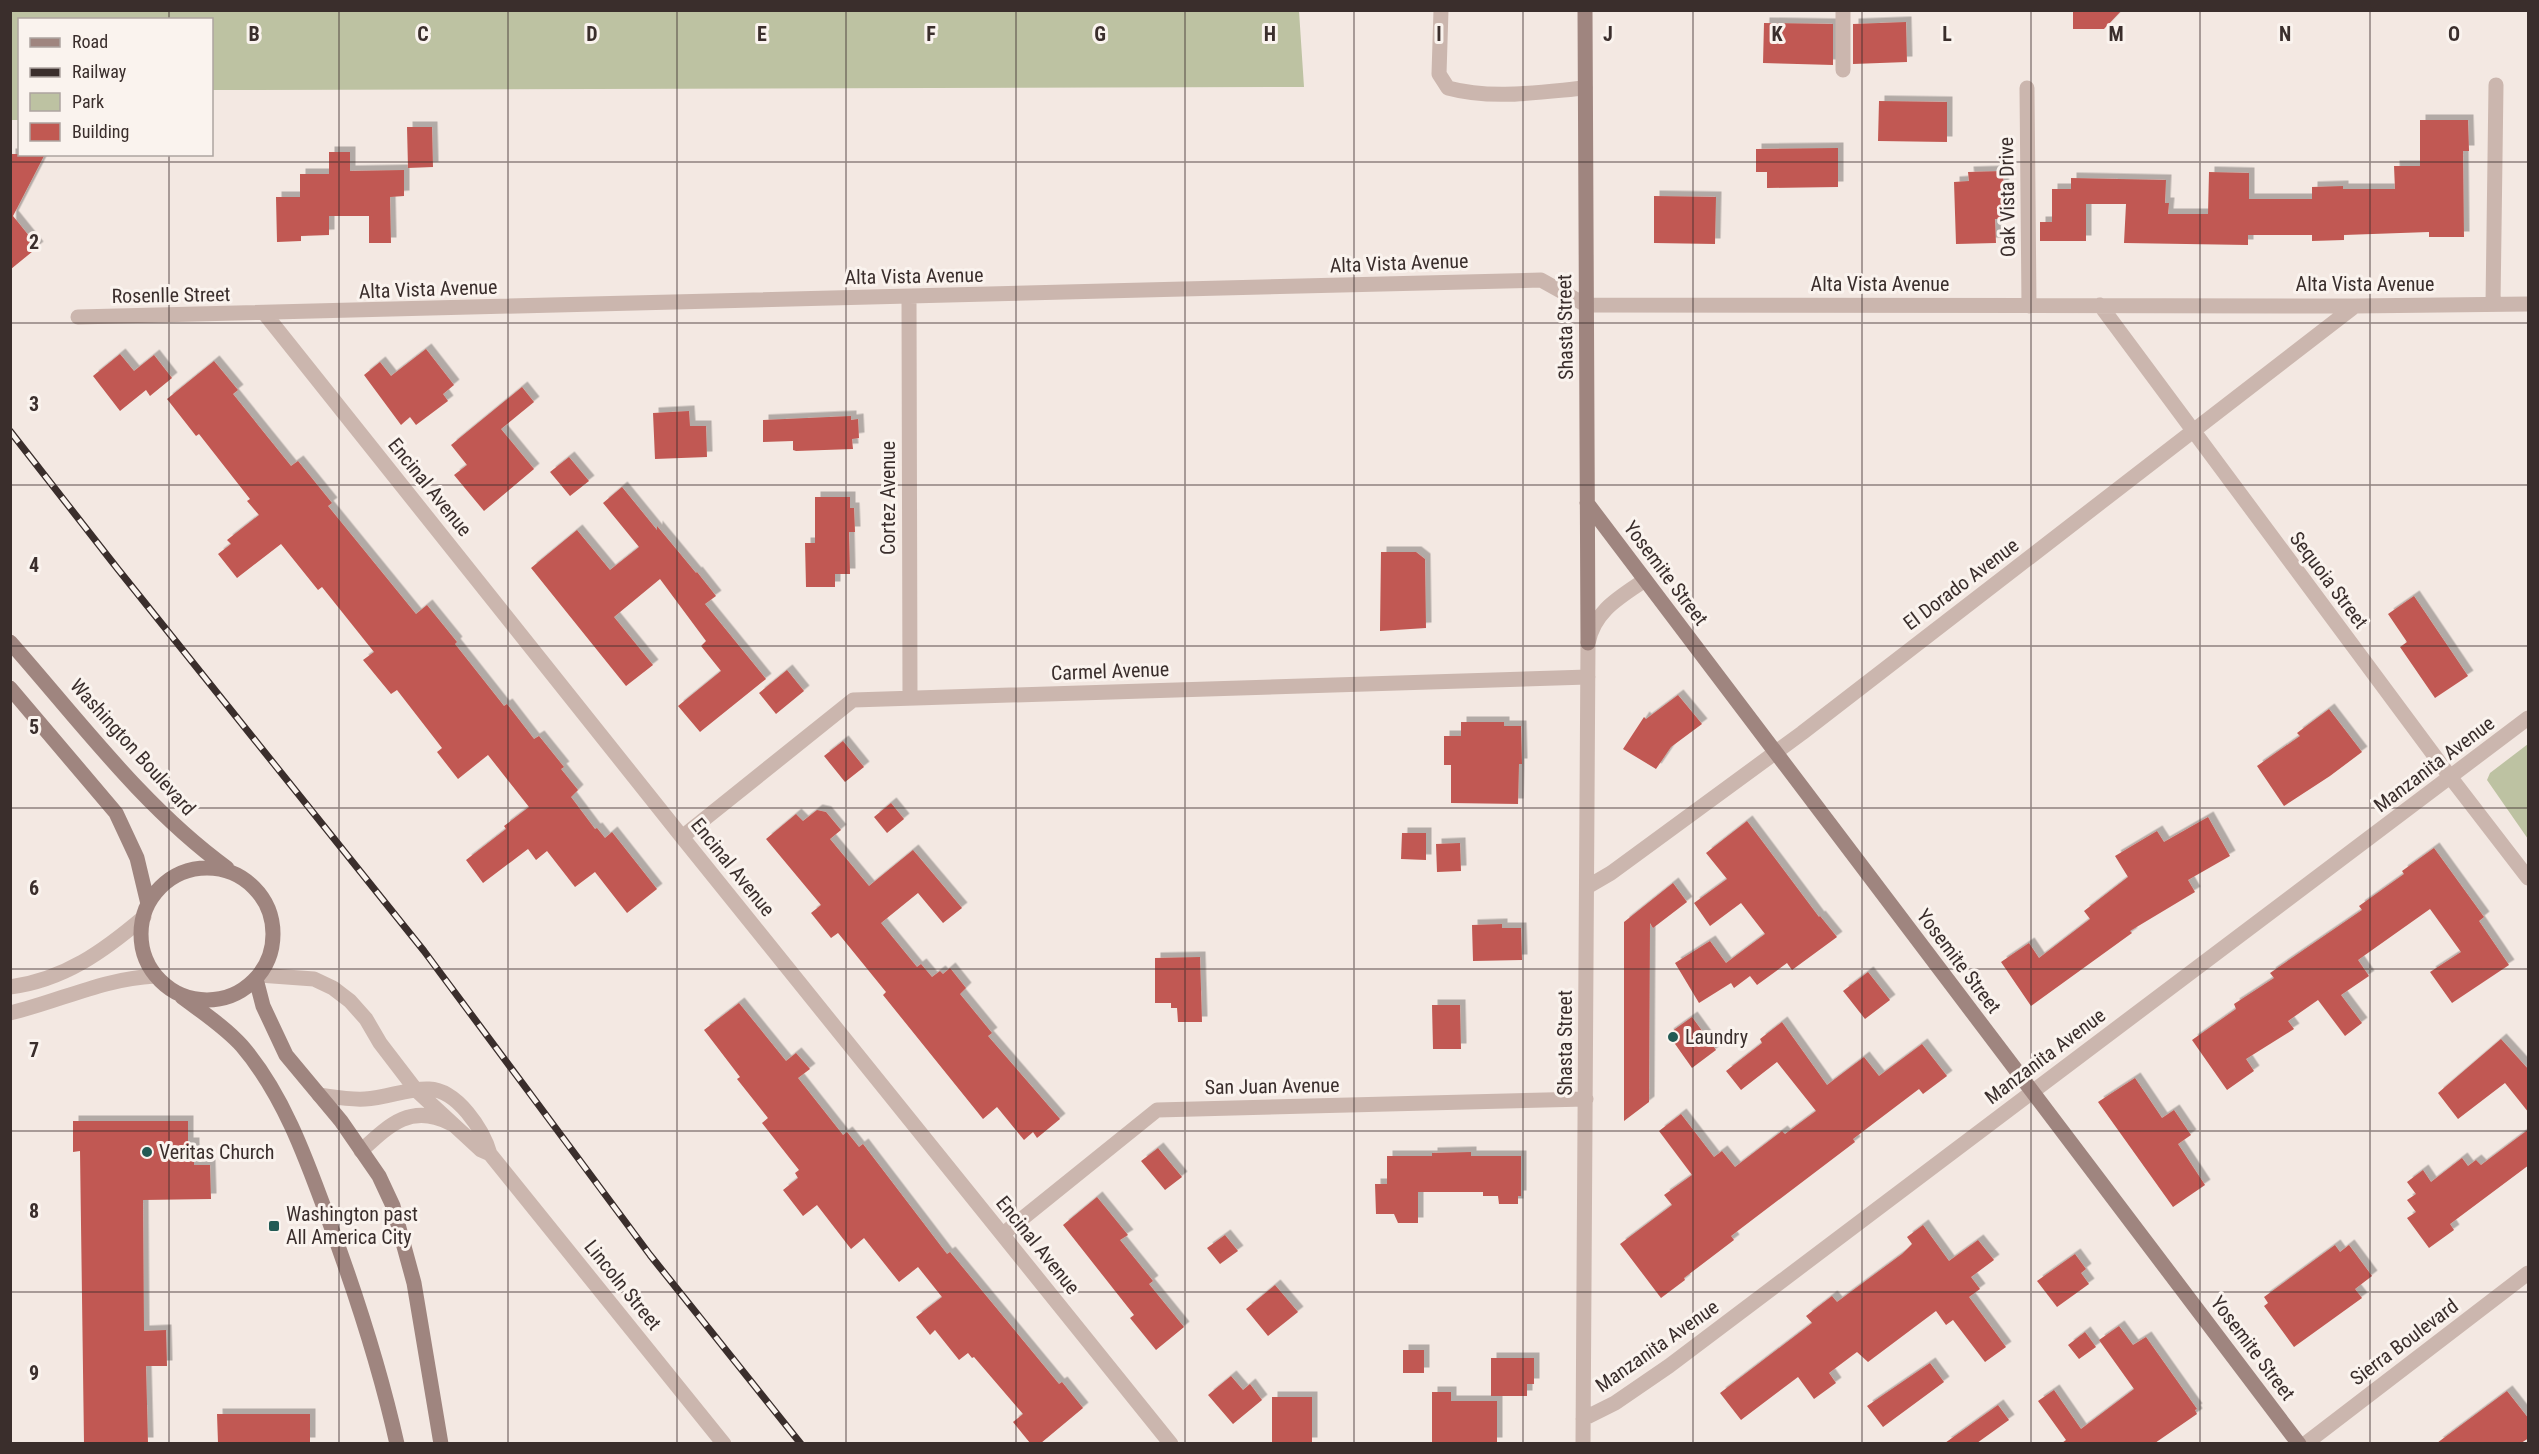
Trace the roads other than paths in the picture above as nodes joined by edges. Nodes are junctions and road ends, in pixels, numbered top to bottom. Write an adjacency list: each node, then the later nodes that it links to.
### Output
1 (1441, 10): 6 (street)
2 (1585, 10): 6 (main road, Shasta Street)
3 (1844, 10): 4 (street)
4 (1844, 70)
5 (2496, 85): 9 (street)
6 (1585, 88): 11 (main road, Shasta Street)
7 (2027, 88): 13 (street, Oak Vista Drive)
8 (909, 297): 11 (street, Alta Vista Avenue); 15 (street, Alta Vista Avenue); 24 (street, Cortez Avenue)
9 (2493, 304): 10 (street, Alta Vista Avenue); 14 (street, Alta Vista Avenue)
10 (2529, 304)
11 (1586, 305): 13 (street, Alta Vista Avenue); 18 (main road, Shasta Street)
12 (2100, 305): 13 (street, Alta Vista Avenue); 14 (street, Alta Vista Avenue); 17 (street, Sequoia Street)
13 (2029, 306)
14 (2355, 306): 17 (street, El Dorado Avenue)
15 (265, 314): 16 (street, Rosenlle Street); 28 (street, Encinal Avenue)
16 (78, 317)
17 (2193, 433): 26 (street, El Dorado Avenue); 27 (street, Sequoia Street)
18 (1587, 503): 19 (main road, Yosemite Street); 21 (main road, Shasta Street)
19 (1646, 580): 21 (street, Shasta Street); 26 (main road, Yosemite Street)
20 (10, 642): 29 (main road, Washington Boulevard)
21 (1588, 643): 22 (street, Shasta Street)
22 (1588, 677): 24 (street, Carmel Avenue); 31 (street, Shasta Street)
23 (10, 688): 32 (main road)
24 (910, 699): 28 (street, Carmel Avenue)
25 (2529, 718): 27 (street, Manzanita Avenue)
26 (1776, 752): 31 (street, El Dorado Avenue); 39 (main road, Yosemite Street)
27 (2451, 778): 30 (street, Sequoia Street); 39 (street, Manzanita Avenue)
28 (682, 837): 45 (street, Encinal Avenue)
29 (232, 872): 32 (main road); 34 (main road)
30 (2529, 878)
31 (1587, 887): 41 (street, Shasta Street)
32 (146, 911): 33 (main road); 35 (street)
33 (155, 976): 36 (main road); 37 (street)
34 (257, 977): 36 (main road); 38 (street, Lincoln Street); 40 (main road)
35 (10, 987)
36 (182, 997): 48 (main road)
37 (10, 1013)
38 (416, 1090): 40 (street, Lincoln Street); 42 (street, Lincoln Street); 44 (street, Lincoln Street)
39 (2032, 1092): 47 (street, Manzanita Avenue); 53 (main road, Yosemite Street)
40 (319, 1095): 43 (main road)
41 (1586, 1099): 45 (street, San Juan Avenue); 47 (street, Shasta Street)
42 (457, 1127): 43 (street, Lincoln Street); 44 (street, Lincoln Street)
43 (362, 1151): 49 (main road)
44 (490, 1154): 50 (street, Lincoln Street)
45 (1003, 1234): 51 (street, Encinal Avenue)
46 (2529, 1273): 54 (street, Sierra Boulevard)
47 (1583, 1419): 52 (street, Shasta Street)
48 (397, 1443)
49 (441, 1443)
50 (724, 1443)
51 (1171, 1443)
52 (1583, 1443)
53 (2299, 1443)
54 (2305, 1443)

